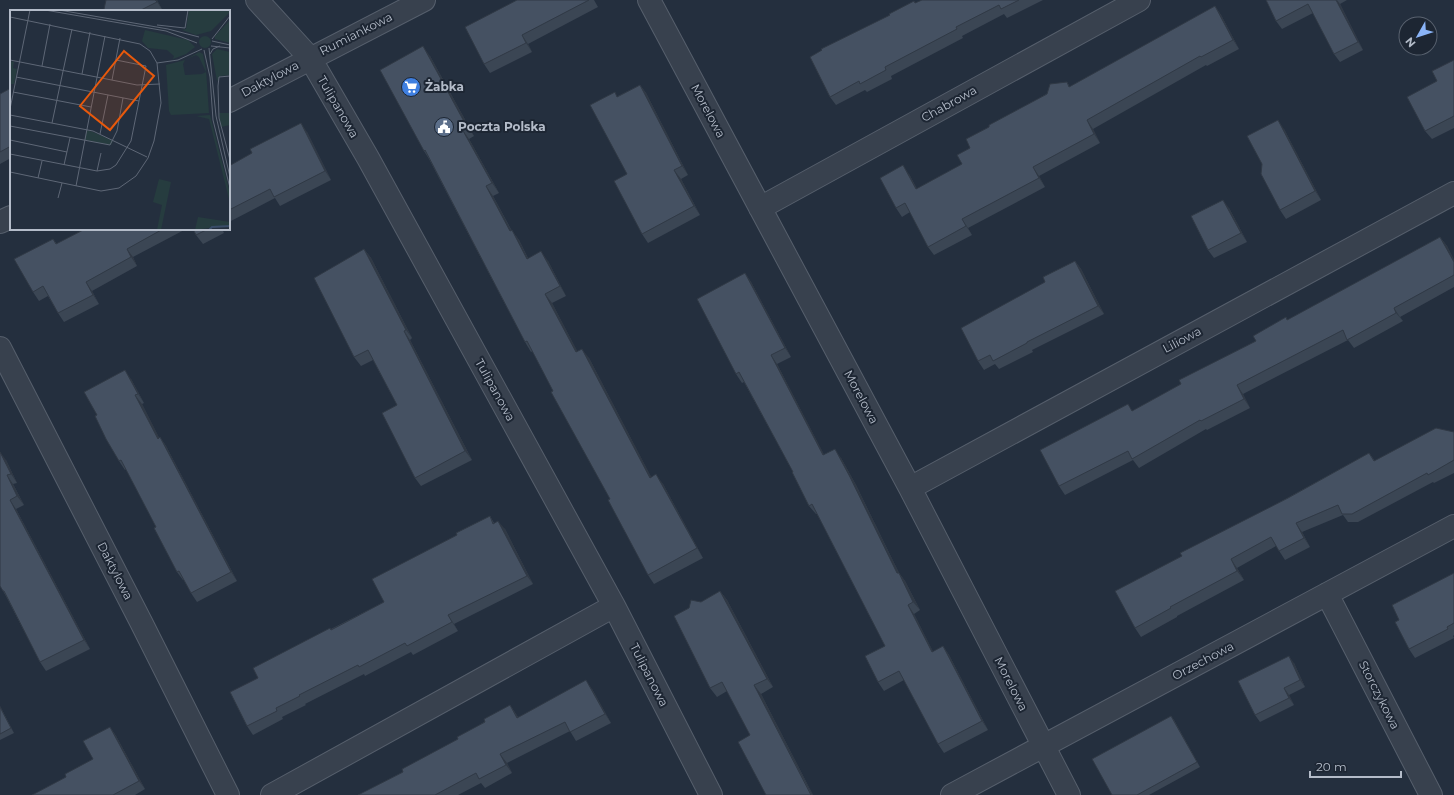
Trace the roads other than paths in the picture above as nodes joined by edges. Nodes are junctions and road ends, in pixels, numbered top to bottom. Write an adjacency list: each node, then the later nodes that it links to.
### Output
1 (257, 0): 5 (street, Tulipanowa)
2 (424, 0): 5 (street, Rumiankowa)
3 (649, 0): 8 (street, Morelowa)
4 (1139, 0): 8 (street, Chabrowa)
5 (310, 58): 6 (street, Daktylowa); 15 (street, Tulipanowa)
6 (230, 100)
7 (1454, 193): 12 (street, Liliowa)
8 (760, 208): 12 (street, Morelowa)
9 (10, 217): 10 (street)
10 (0, 222)
11 (0, 348): 17 (street, Daktylowa)
12 (910, 488): 16 (street, Morelowa)
13 (1454, 526): 14 (street, Orzechowa)
14 (1327, 594): 16 (street, Orzechowa); 22 (street, Storczykowa)
15 (614, 606): 18 (street); 19 (street, Tulipanowa)
16 (1043, 746): 20 (street, Orzechowa); 21 (street, Morelowa)
17 (228, 795)
18 (272, 795)
19 (711, 795)
20 (952, 795)
21 (1069, 795)
22 (1431, 795)

